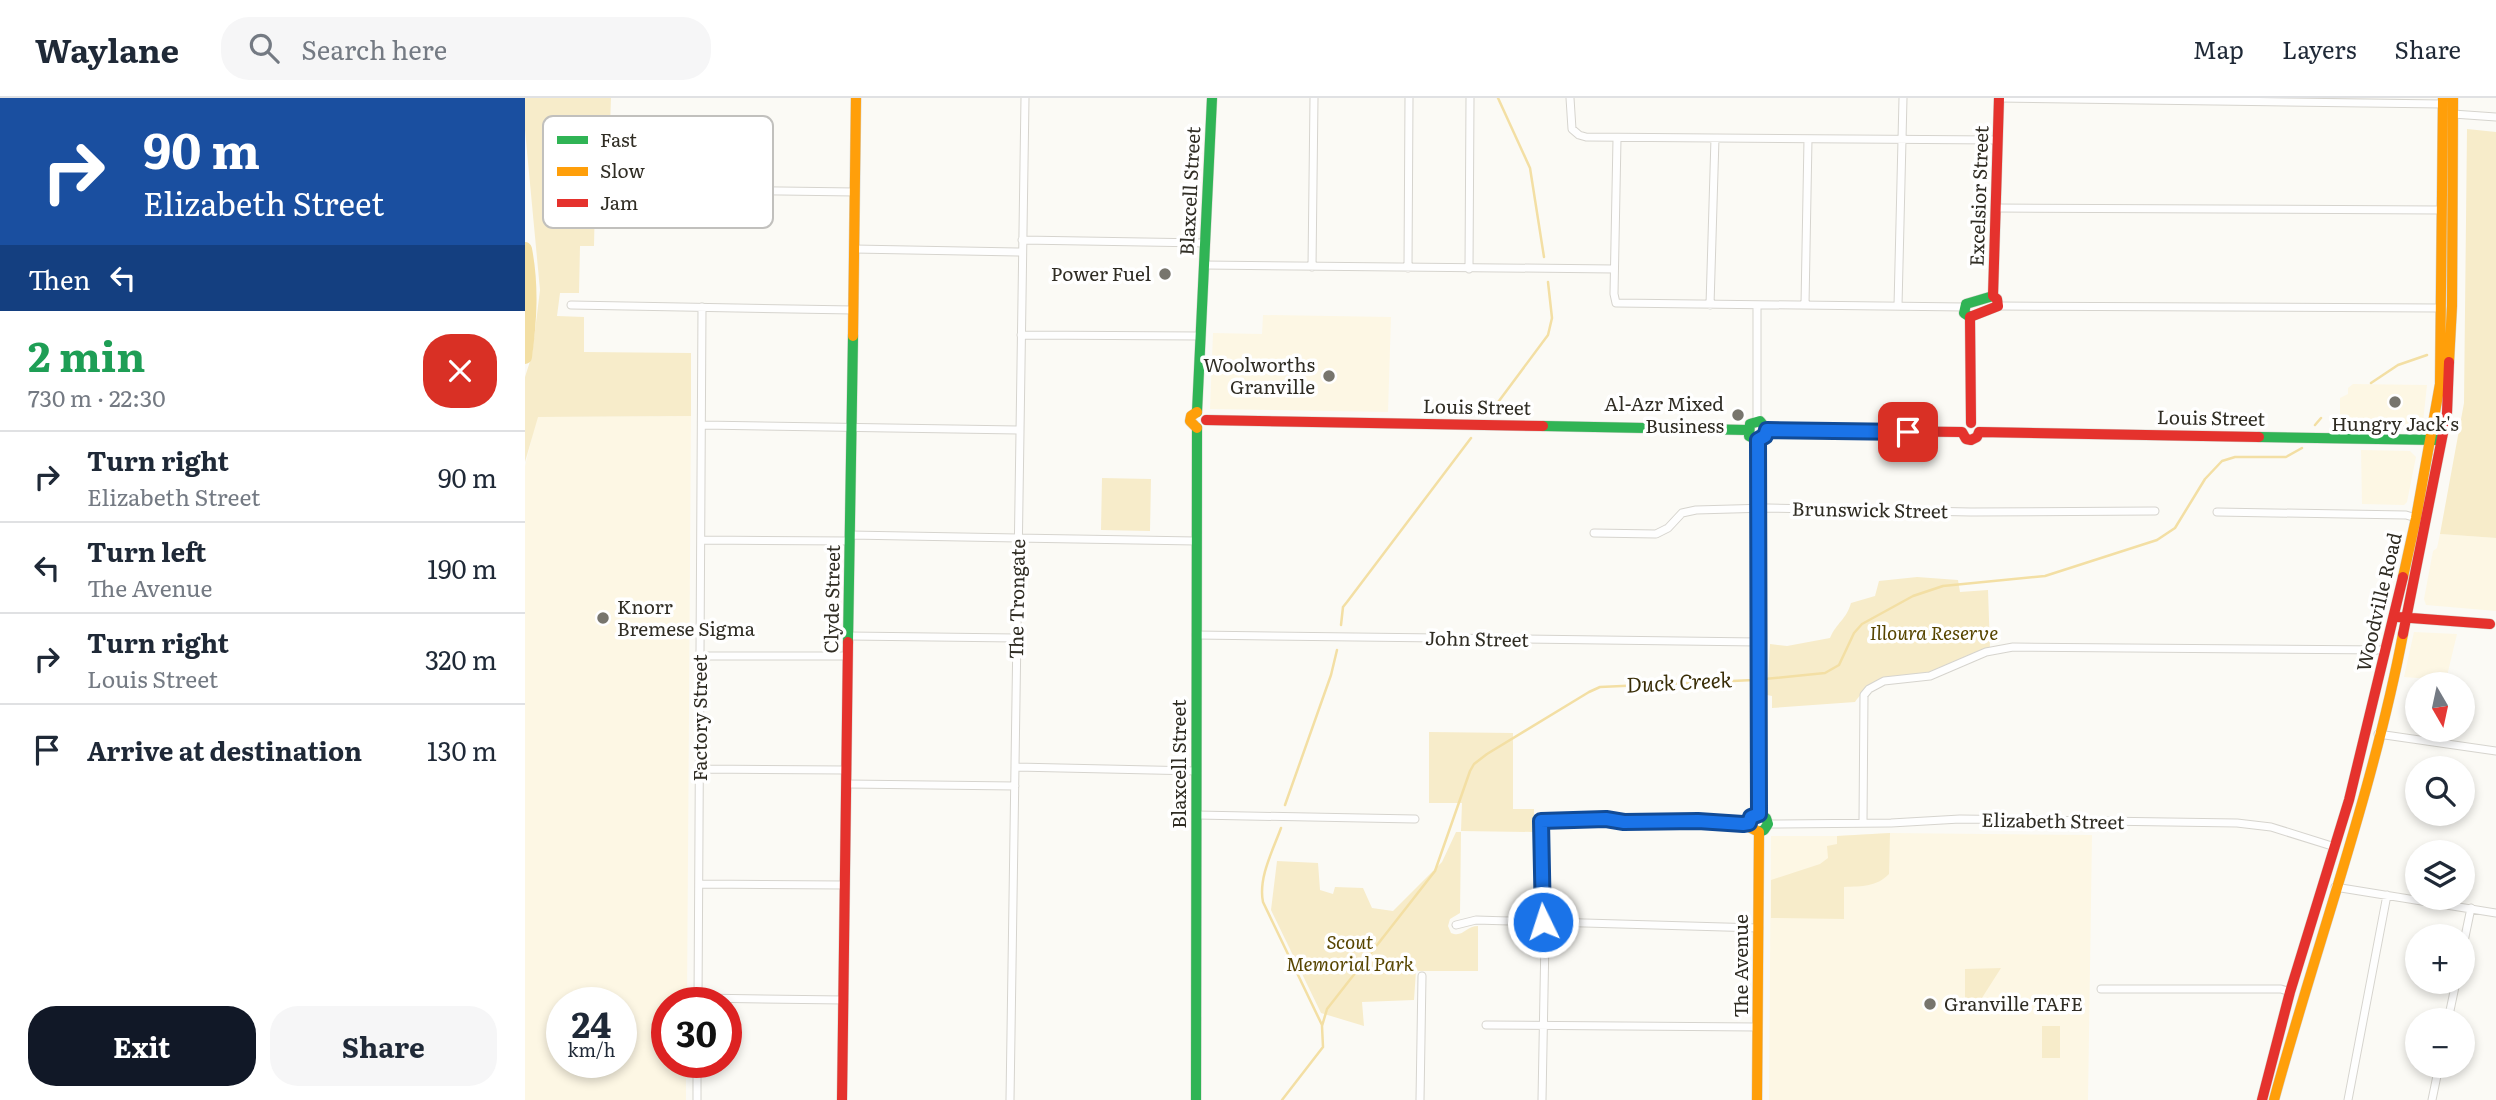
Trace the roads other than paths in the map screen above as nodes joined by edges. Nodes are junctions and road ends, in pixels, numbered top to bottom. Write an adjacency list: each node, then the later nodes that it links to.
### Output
1 (856, 98): 20 (street, Clyde Street)
2 (1025, 98): 23 (street, The Trongate)
3 (1212, 98): 24 (street, Blaxcell Street)
4 (1314, 98): 28 (street)
5 (1409, 98): 29 (street)
6 (1470, 98): 30 (street)
7 (1570, 98): 16 (street)
8 (1903, 98): 15 (street)
9 (1999, 98): 11 (street); 18 (street, Excelsior Street)
10 (2453, 98): 12 (street, Woodville Road)
11 (2443, 101): 22 (street, Woodville Road)
12 (2453, 114): 13 (street); 45 (street, Woodville Road)
13 (2496, 117)
14 (1715, 138): 16 (street); 17 (street); 34 (street)
15 (1902, 138): 17 (street); 18 (street); 37 (street)
16 (1617, 139): 31 (street)
17 (1808, 139): 36 (street)
18 (1997, 140): 21 (street, Excelsior Street)
19 (773, 191): 20 (street)
20 (855, 192): 25 (street, Clyde Street)
21 (1996, 208): 22 (street); 32 (street, Excelsior Street)
22 (2441, 210): 40 (street, Woodville Road)
23 (1023, 240): 24 (street); 26 (street, The Trongate)
24 (1205, 243): 27 (street, Blaxcell Street)
25 (854, 249): 26 (street); 41 (street, Clyde Street)
26 (1022, 252): 43 (street, The Trongate)
27 (1204, 265): 28 (street); 44 (street, Blaxcell Street)
28 (1313, 267): 29 (street)
29 (1408, 268): 30 (street)
30 (1469, 269): 31 (street)
31 (1614, 269): 34 (street)
32 (1996, 301): 39 (street); 40 (street); 42 (street)
33 (571, 305): 38 (street)
34 (1710, 305): 35 (street)
35 (1757, 305): 36 (street); 48 (street)
36 (1805, 305): 37 (street)
37 (1898, 306): 39 (street)
38 (702, 307): 41 (street); 50 (street, Factory Street)
39 (1965, 307): 42 (street)
40 (2439, 308): 45 (street, Woodville Road)
41 (853, 310): 51 (street, Clyde Street)
42 (1971, 317): 49 (street)
43 (1021, 335): 44 (street); 53 (street, The Trongate)
44 (1201, 336): 46 (street, Blaxcell Street)
45 (2446, 350): 59 (street, Woodville Road)
46 (1197, 412): 47 (street); 52 (street)
47 (1206, 420): 52 (street); 54 (street, Louis Street)
48 (1757, 421): 54 (street); 55 (street)
49 (1971, 423): 56 (street); 57 (street)
50 (702, 425): 51 (street); 67 (street, Factory Street)
51 (852, 428): 53 (street); 65 (street, Clyde Street)
52 (1197, 428): 68 (street, Blaxcell Street)
53 (1019, 430): 66 (street, The Trongate)
54 (1748, 430): 58 (street)
55 (1767, 430): 56 (street); 58 (street)
56 (1962, 432): 57 (street)
57 (1979, 432): 59 (street, Louis Street)
58 (1758, 440): 60 (street)
59 (2437, 440): 63 (street, Woodville Road); 70 (street, Woodville Road)
60 (1757, 509): 61 (street, Brunswick Street); 64 (street, Brunswick Street); 75 (street)
61 (2155, 511)
62 (2217, 512): 63 (street)
63 (2416, 518): 69 (street, Woodville Road)
64 (1594, 533)
65 (850, 538): 66 (street); 67 (street); 73 (street, Clyde Street)
66 (1018, 538): 68 (street); 74 (street, The Trongate)
67 (702, 540): 77 (street, Factory Street)
68 (1196, 541): 72 (street, Blaxcell Street)
69 (2394, 616): 70 (street); 76 (street, Woodville Road)
70 (2406, 618): 71 (street); 79 (street, Woodville Road)
71 (2490, 624)
72 (1196, 635): 75 (street, John Street); 84 (street, Blaxcell Street)
73 (849, 636): 74 (street); 78 (street, Clyde Street)
74 (1016, 638): 81 (street, The Trongate)
75 (1758, 642): 87 (street)
76 (2386, 650): 91 (street); 94 (street, Woodville Road)
77 (701, 656): 78 (street); 82 (street, Factory Street)
78 (848, 656): 83 (street, Clyde Street)
79 (2378, 734): 80 (street); 97 (street, Woodville Road)
80 (2496, 751)
81 (1015, 767): 84 (street); 86 (street, The Trongate)
82 (700, 769): 83 (street); 95 (street, Factory Street)
83 (847, 770): 85 (street, Clyde Street)
84 (1197, 771): 88 (street, Blaxcell Street)
85 (847, 784): 86 (street); 96 (street, Clyde Street)
86 (1015, 786): 118 (street, The Trongate)
87 (1759, 814): 90 (street); 92 (street)
88 (1197, 815): 89 (street); 119 (street, Blaxcell Street)
89 (1415, 820)
90 (1749, 823): 93 (street); 102 (street)
91 (1863, 823): 92 (street, Elizabeth Street); 94 (street, Elizabeth Street)
92 (1767, 824): 93 (street)
93 (1759, 832): 104 (street, The Avenue)
94 (2335, 847): 108 (street, Woodville Road)
95 (699, 884): 96 (street); 106 (street, Factory Street)
96 (845, 885): 110 (street, Clyde Street)
97 (2335, 887): 98 (street); 124 (street, Woodville Road)
98 (2387, 895): 99 (street); 125 (street)
99 (2405, 898)
100 (2475, 909): 101 (street)
101 (2496, 913)
102 (1543, 922): 103 (street); 104 (street); 111 (street)
103 (1456, 925)
104 (1759, 928): 113 (street, The Avenue)
105 (1422, 976): 120 (street)
106 (698, 987)
107 (2101, 989): 108 (street)
108 (2290, 992): 123 (street, Woodville Road)
109 (742, 1000): 110 (street)
110 (844, 1000): 117 (street, Clyde Street)
111 (1544, 1024): 112 (street); 113 (street); 121 (street)
112 (1486, 1025)
113 (1759, 1027): 122 (street, The Avenue)
114 (697, 1078): 116 (street)
115 (2437, 1078): 126 (street)
116 (697, 1100)
117 (842, 1100)
118 (1010, 1100)
119 (1196, 1100)
120 (1420, 1100)
121 (1542, 1100)
122 (1757, 1100)
123 (2262, 1100)
124 (2274, 1100)
125 (2348, 1100)
126 (2432, 1100)

